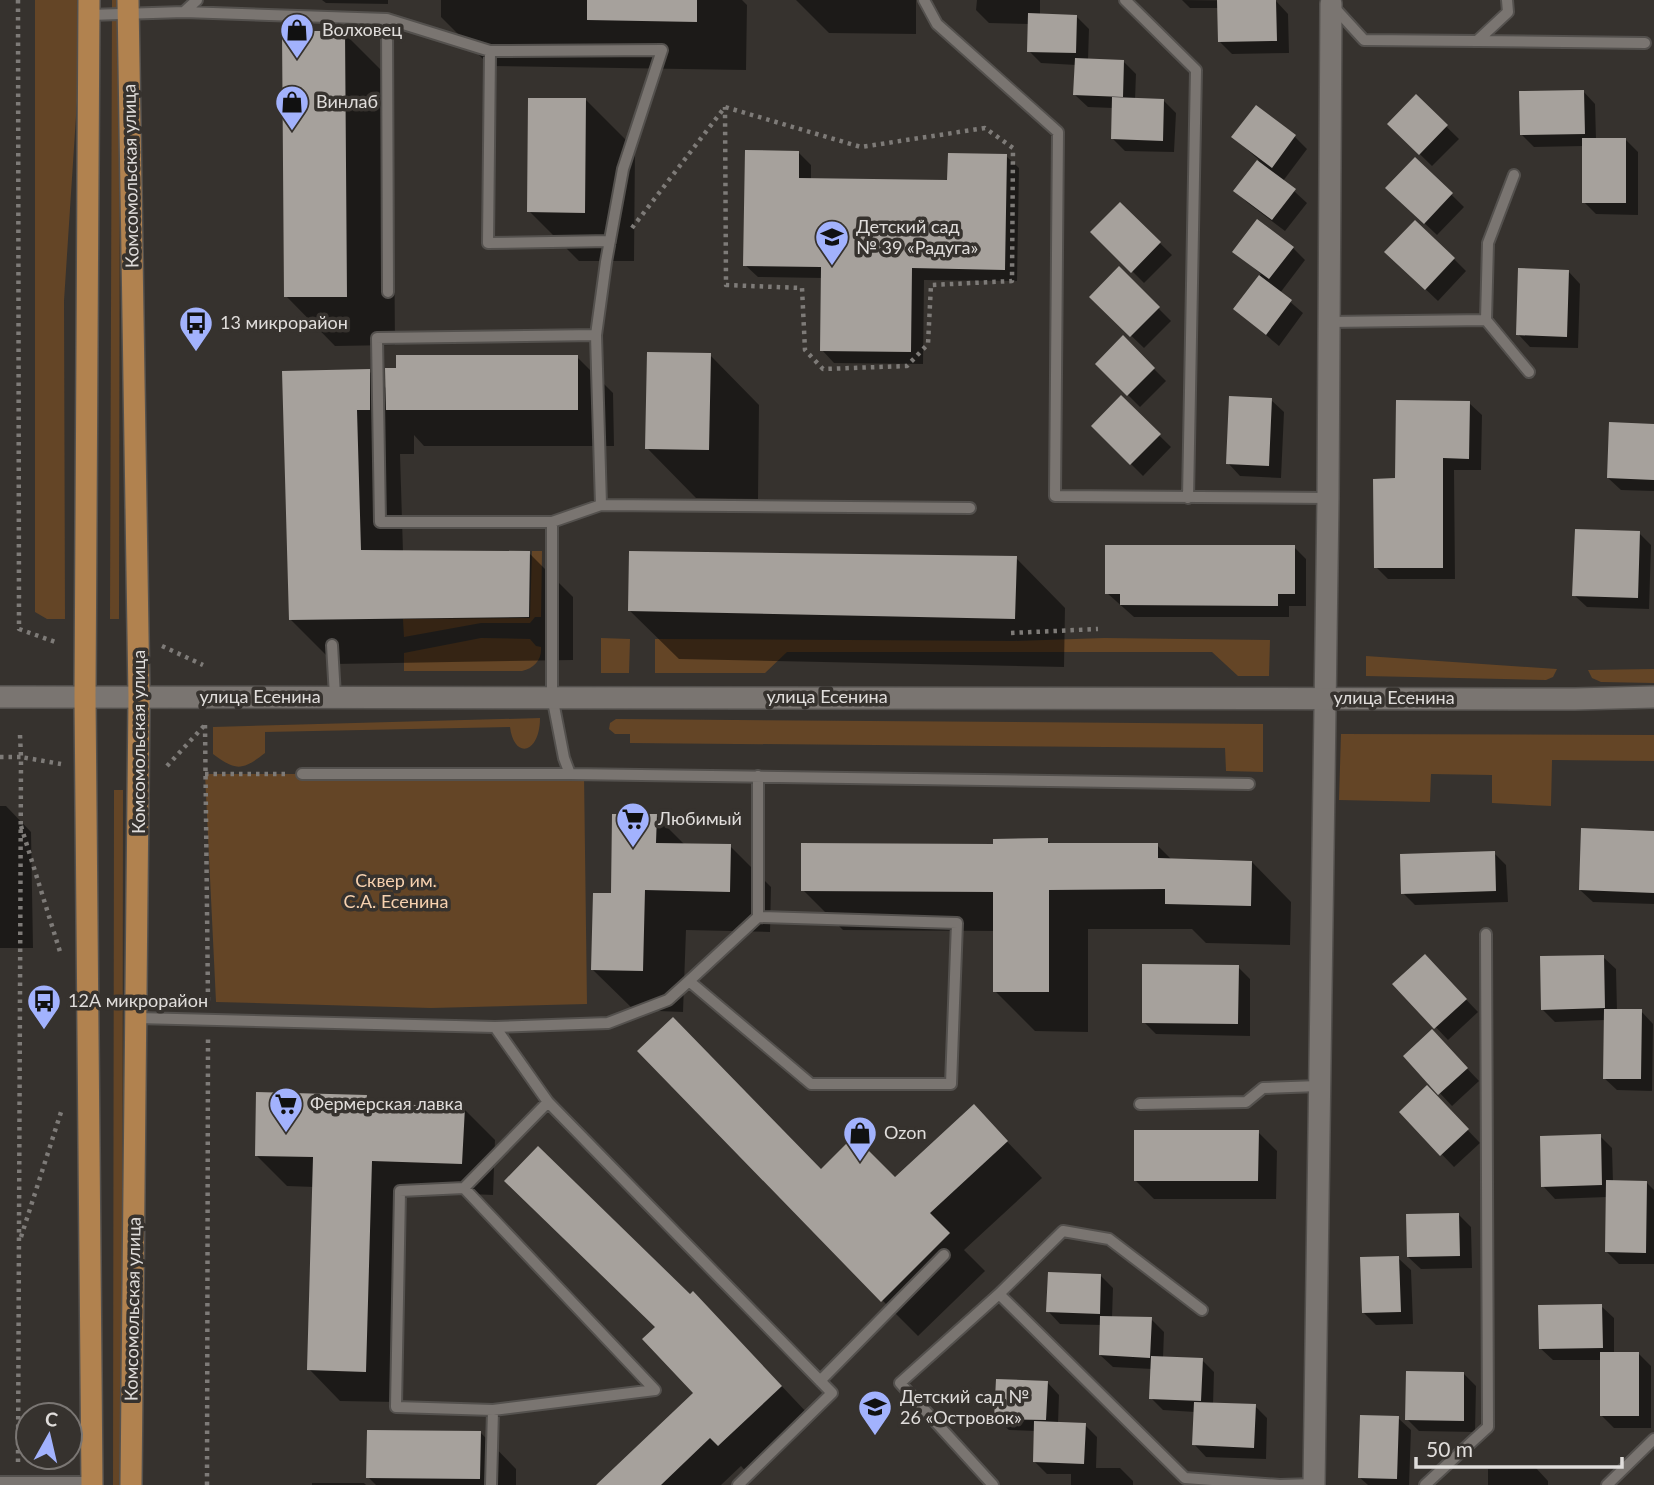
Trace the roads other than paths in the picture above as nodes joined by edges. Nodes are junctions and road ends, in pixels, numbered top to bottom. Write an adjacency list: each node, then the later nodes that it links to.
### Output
1 (197, 0): 8 (lane)
2 (924, 0): 20 (lane)
3 (1125, 0): 20 (lane)
4 (1507, 0): 10 (lane)
5 (1329, 2): 10 (lane); 17 (street)
6 (89, 7): 7 (lane); 26 (main road)
7 (128, 7): 8 (lane); 30 (main road, Комсомольская улица)
8 (184, 12): 9 (lane)
9 (387, 19): 12 (lane); 15 (lane)
10 (1477, 41): 11 (lane)
11 (1645, 44)
12 (490, 51): 14 (lane); 14 (lane)
13 (1514, 175): 16 (lane)
14 (610, 241): 18 (lane)
15 (388, 292)
16 (1486, 320): 17 (lane); 19 (lane)
17 (1329, 322): 21 (street)
18 (596, 335): 22 (lane); 24 (lane)
19 (1529, 372)
20 (1188, 498): 21 (lane)
21 (1328, 498): 31 (street)
22 (601, 505): 23 (lane); 24 (lane)
23 (970, 508)
24 (552, 522): 28 (lane)
25 (332, 645): 27 (lane)
26 (85, 696): 29 (street, улица Есенина); 30 (street, улица Есенина); 53 (main road)
27 (335, 696): 28 (street, улица Есенина); 30 (street, улица Есенина)
28 (552, 696): 31 (street, улица Есенина); 34 (lane)
29 (0, 697)
30 (139, 697): 40 (main road, Комсомольская улица)
31 (1324, 697): 32 (street, улица Есенина); 42 (street)
32 (1654, 697)
33 (302, 774): 34 (lane)
34 (570, 774): 35 (lane)
35 (758, 776): 36 (lane); 37 (lane)
36 (1248, 784)
37 (758, 917): 39 (lane); 39 (lane)
38 (1486, 934): 59 (lane)
39 (689, 981): 41 (lane)
40 (137, 1018): 41 (lane); 54 (main road, Комсомольская улица)
41 (495, 1027): 43 (lane)
42 (1319, 1086): 44 (lane); 58 (street)
43 (548, 1102): 45 (lane); 49 (lane)
44 (1140, 1104)
45 (464, 1188): 50 (lane); 50 (lane)
46 (944, 1255): 49 (lane)
47 (999, 1294): 48 (lane); 57 (lane); 58 (lane)
48 (1202, 1310)
49 (820, 1381): 56 (lane)
50 (493, 1410): 55 (lane)
51 (1654, 1439): 60 (lane)
52 (0, 1482): 53 (lane)
53 (92, 1483)
54 (131, 1485)
55 (491, 1485)
56 (738, 1485)
57 (993, 1485)
58 (1314, 1485)
59 (1425, 1485)
60 (1607, 1485)

